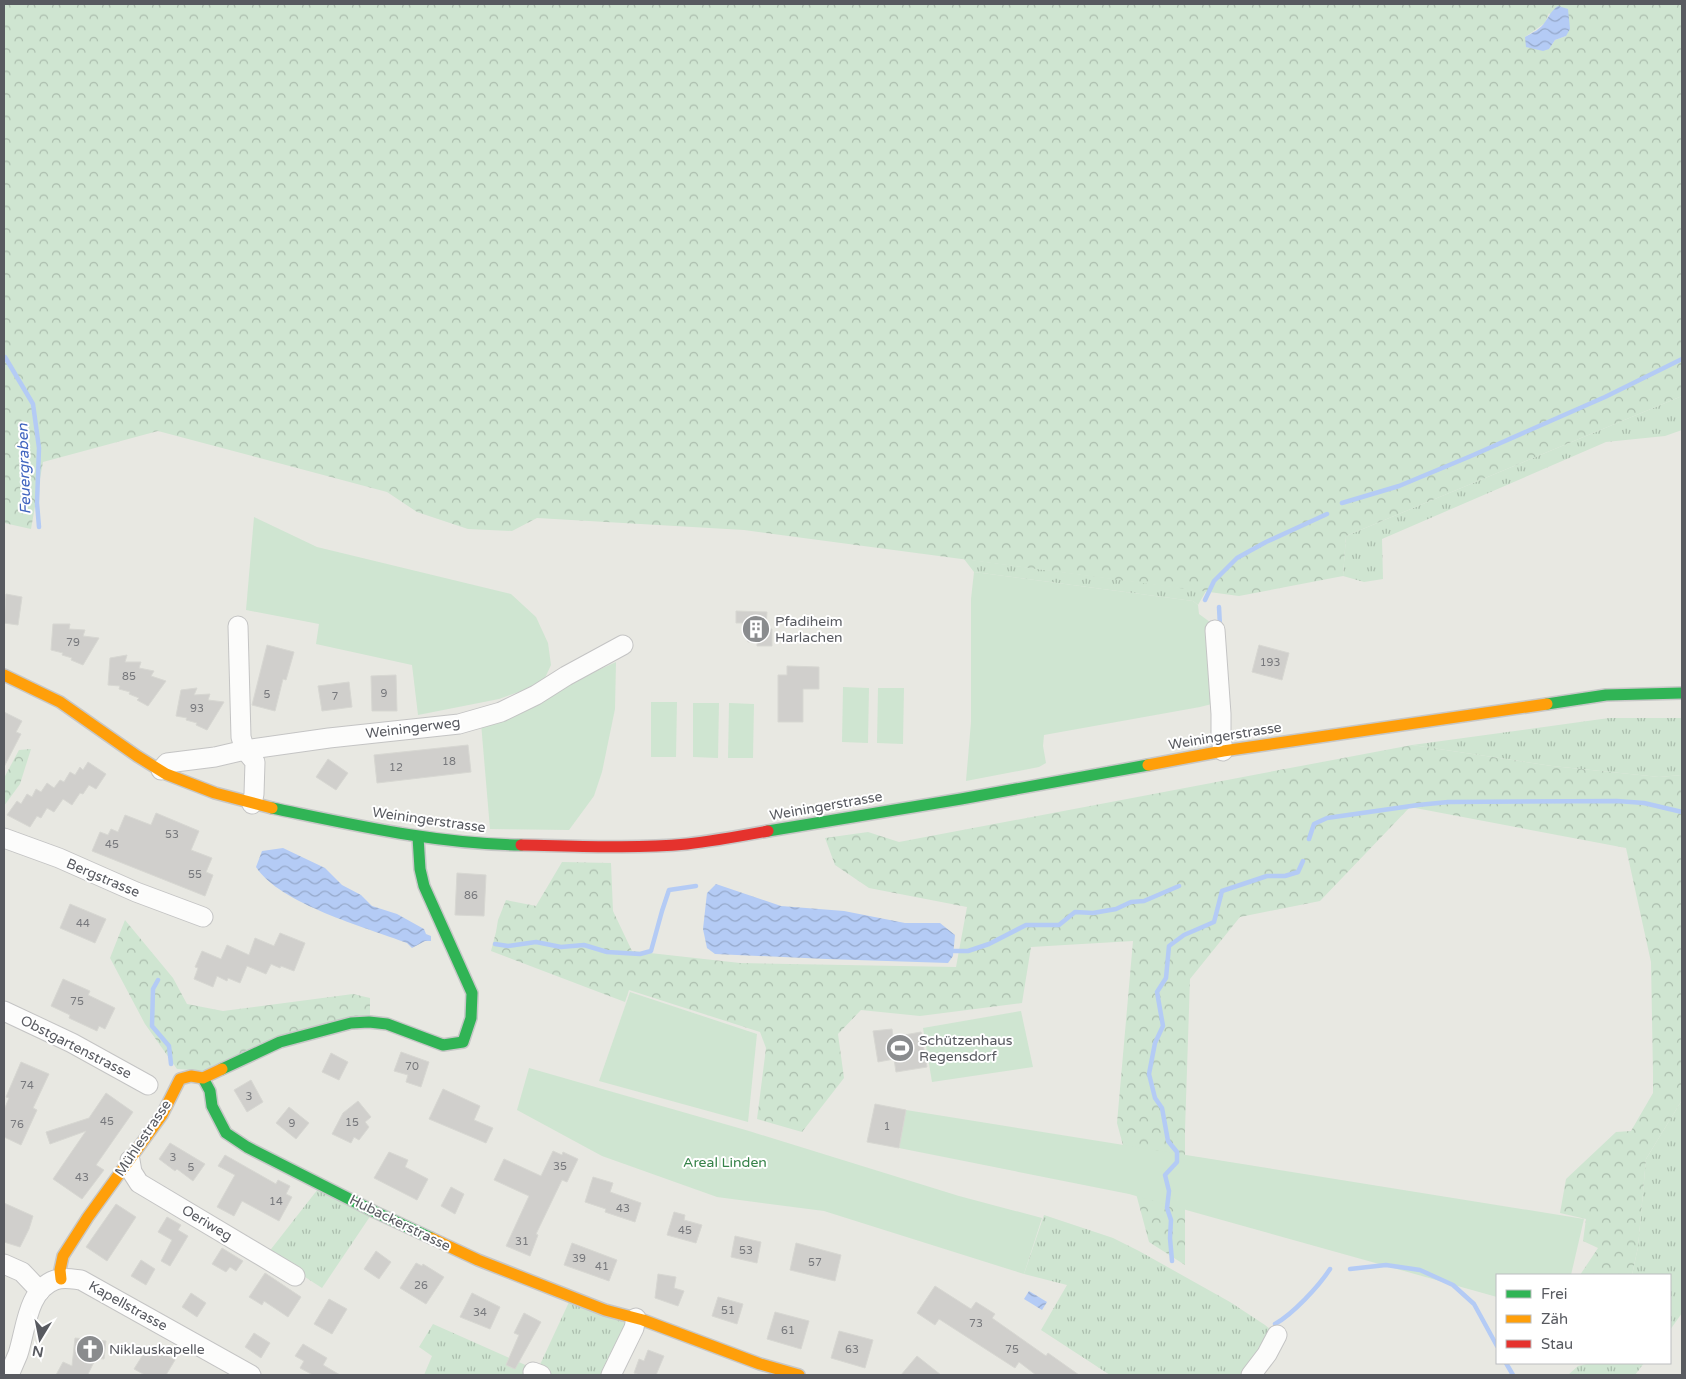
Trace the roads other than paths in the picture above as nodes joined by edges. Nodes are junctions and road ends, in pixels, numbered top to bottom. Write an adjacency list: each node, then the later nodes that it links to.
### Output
1 (238, 626): 6 (street)
2 (1216, 630): 7 (street)
3 (623, 645): 6 (street, Weiningerweg)
4 (4, 675): 8 (street, Weiningerstrasse)
5 (1682, 694): 7 (street, Weiningerstrasse)
6 (245, 750): 8 (street, Weiningerweg); 9 (street)
7 (1223, 751): 10 (street, Weiningerstrasse)
8 (161, 770): 9 (street, Weiningerstrasse)
9 (252, 804): 10 (street, Weiningerstrasse)
10 (418, 837): 14 (street, Mühlestrasse)
11 (4, 838): 12 (street, Bergstrasse)
12 (203, 917)
13 (4, 1011): 15 (street, Obstgartenstrasse)
14 (203, 1078): 16 (street, Mühlestrasse); 20 (street, Hubackerstrasse)
15 (148, 1085)
16 (130, 1160): 18 (street, Oeriweg); 19 (street, Mühlestrasse)
17 (4, 1264): 19 (street)
18 (295, 1276)
19 (52, 1283): 22 (street, Mühlestrasse); 23 (street, Kapellstrasse)
20 (636, 1318): 24 (street); 25 (street, Hubackerstrasse)
21 (1277, 1335): 26 (street)
22 (9, 1375)
23 (252, 1375)
24 (611, 1375)
25 (799, 1375)
26 (1251, 1375)

